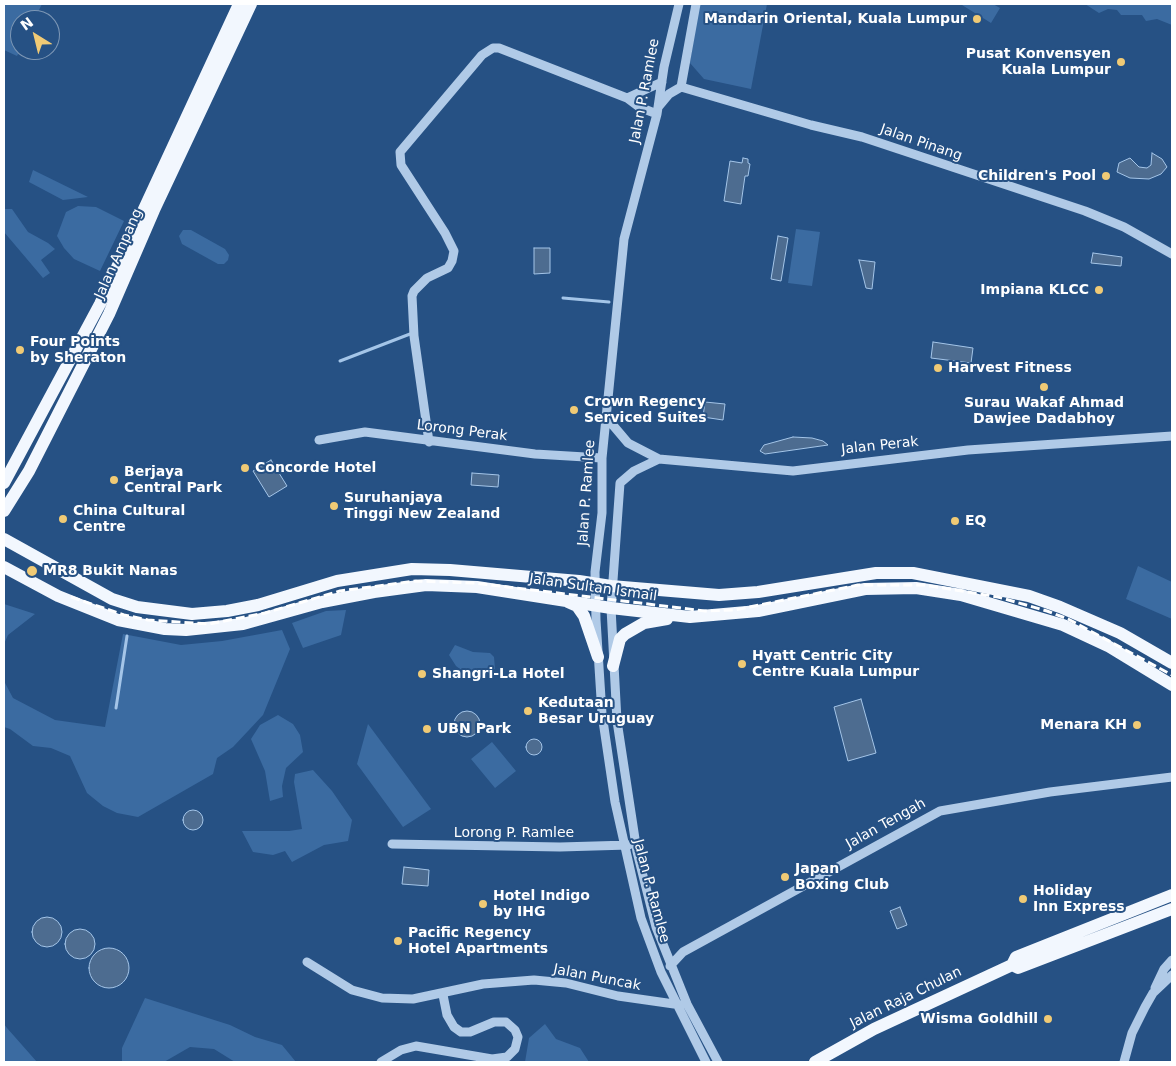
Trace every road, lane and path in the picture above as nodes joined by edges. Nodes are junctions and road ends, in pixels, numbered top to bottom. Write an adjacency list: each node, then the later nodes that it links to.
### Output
1 (238, 4): 16 (main road, Jalan Ampang)
2 (251, 4): 17 (main road, Jalan Ampang)
3 (678, 4): 5 (street, Jalan P. Ramlee)
4 (696, 4): 6 (street)
5 (662, 82): 7 (street); 8 (street, Jalan P. Ramlee)
6 (681, 87): 8 (street); 9 (street, Jalan Pinang)
7 (627, 98): 8 (street); 13 (street)
8 (658, 110): 10 (street, Jalan P. Ramlee)
9 (1172, 254)
10 (606, 417): 14 (street, Jalan P. Ramlee); 15 (street, Jalan Perak)
11 (1172, 436): 15 (street, Jalan Perak)
12 (319, 440): 13 (street, Lorong Perak)
13 (429, 442): 14 (street, Lorong Perak)
14 (602, 458): 20 (street, Jalan P. Ramlee)
15 (658, 458): 21 (street, Jalan P. Ramlee)
16 (5, 480)
17 (4, 511)
18 (4, 540): 20 (main road, Jalan Sultan Ismail)
19 (4, 567): 22 (main road, Jalan Sultan Ismail)
20 (596, 577): 21 (main road, Jalan Sultan Ismail); 23 (street, Jalan P. Ramlee)
21 (611, 586): 24 (street, Jalan P. Ramlee); 27 (main road, Jalan Sultan Ismail)
22 (561, 599): 23 (main road, Jalan Sultan Ismail); 26 (main road)
23 (596, 606): 24 (main road, Jalan Sultan Ismail); 26 (street, Jalan P. Ramlee)
24 (611, 608): 25 (main road, Jalan Sultan Ismail); 28 (street, Jalan P. Ramlee)
25 (680, 616): 28 (main road); 29 (main road, Jalan Sultan Ismail)
26 (598, 657): 32 (street, Jalan P. Ramlee)
27 (1172, 662)
28 (613, 666): 31 (street, Jalan P. Ramlee)
29 (1172, 685)
30 (1172, 777): 41 (street, Jalan Tengah)
31 (627, 799): 32 (street); 34 (street, Jalan P. Ramlee)
32 (615, 802): 35 (street, Jalan P. Ramlee)
33 (392, 844): 35 (street, Lorong P. Ramlee)
34 (636, 844): 35 (street, Lorong P. Ramlee); 41 (street, Jalan P. Ramlee)
35 (624, 846): 46 (street, Jalan P. Ramlee)
36 (1172, 895): 40 (main road, Jalan Raja Chulan)
37 (1172, 909): 40 (main road, Jalan Raja Chulan)
38 (1172, 960): 43 (street)
39 (307, 962): 44 (street, Jalan Puncak)
40 (1012, 965): 50 (main road, Jalan Raja Chulan)
41 (670, 966): 45 (street, Jalan P. Ramlee)
42 (1172, 974): 43 (street)
43 (1153, 993): 51 (street)
44 (443, 995): 46 (street, Jalan Puncak); 47 (street)
45 (688, 1004): 46 (street, Jalan Puncak); 49 (street, Jalan P. Ramlee)
46 (677, 1006): 48 (street, Jalan P. Ramlee)
47 (381, 1062)
48 (706, 1062)
49 (718, 1062)
50 (815, 1062)
51 (1124, 1062)

